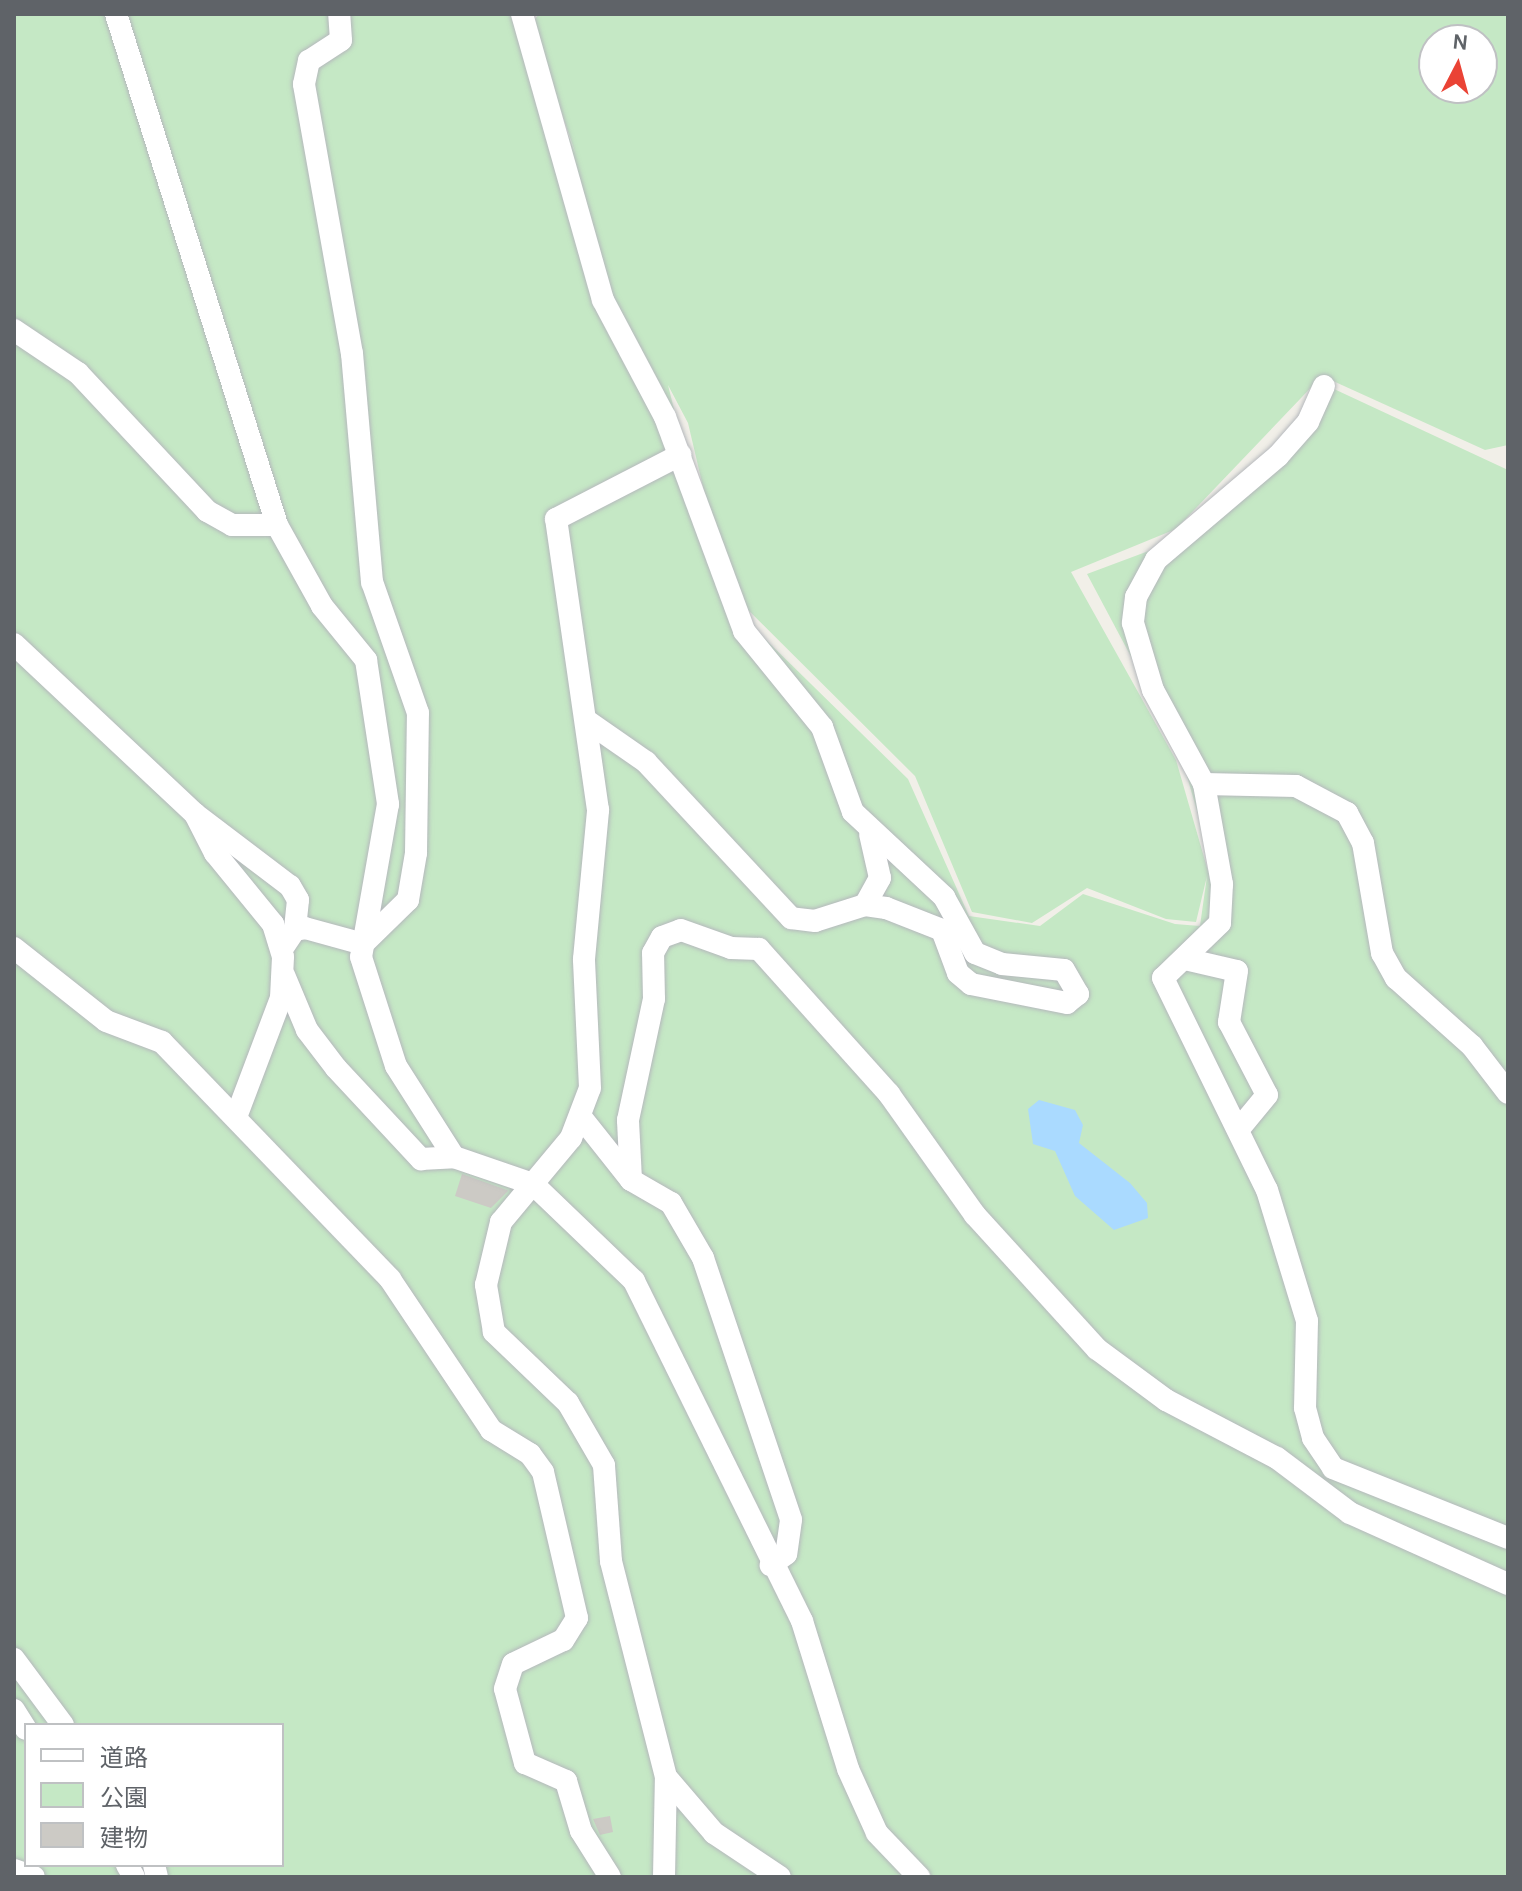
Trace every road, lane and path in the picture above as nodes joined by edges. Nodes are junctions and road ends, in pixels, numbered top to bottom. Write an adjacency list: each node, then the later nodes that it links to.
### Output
1 (116, 14): 7 (lane)
2 (339, 14): 17 (lane)
3 (522, 14): 6 (lane)
4 (14, 330): 7 (lane)
5 (1324, 386): 10 (lane)
6 (680, 455): 9 (lane); 12 (lane)
7 (277, 525): 17 (lane)
8 (14, 644): 11 (lane)
9 (587, 721): 15 (lane); 24 (lane)
10 (1204, 784): 20 (lane); 22 (lane)
11 (195, 814): 16 (lane); 19 (lane)
12 (870, 833): 13 (lane); 14 (lane)
13 (926, 880): 14 (lane); 15 (lane)
14 (877, 883): 15 (lane)
15 (865, 905)
16 (295, 930): 17 (lane); 19 (lane)
17 (363, 944): 26 (lane)
18 (14, 948): 23 (lane)
19 (282, 949): 21 (lane)
20 (1185, 959): 25 (lane); 25 (lane)
21 (284, 975): 23 (lane); 26 (lane)
22 (1508, 1093)
23 (236, 1117): 37 (lane)
24 (581, 1117): 27 (lane); 28 (lane)
25 (1238, 1130): 29 (lane)
26 (454, 1157): 28 (lane)
27 (631, 1180): 30 (lane); 31 (lane)
28 (533, 1184): 30 (lane); 34 (lane)
29 (1508, 1538)
30 (771, 1565): 40 (lane)
31 (1508, 1584)
32 (14, 1659): 33 (lane)
33 (62, 1723)
34 (666, 1777): 38 (lane); 39 (lane)
35 (14, 1870): 36 (lane)
36 (34, 1877)
37 (610, 1877)
38 (664, 1877)
39 (780, 1877)
40 (919, 1877)

